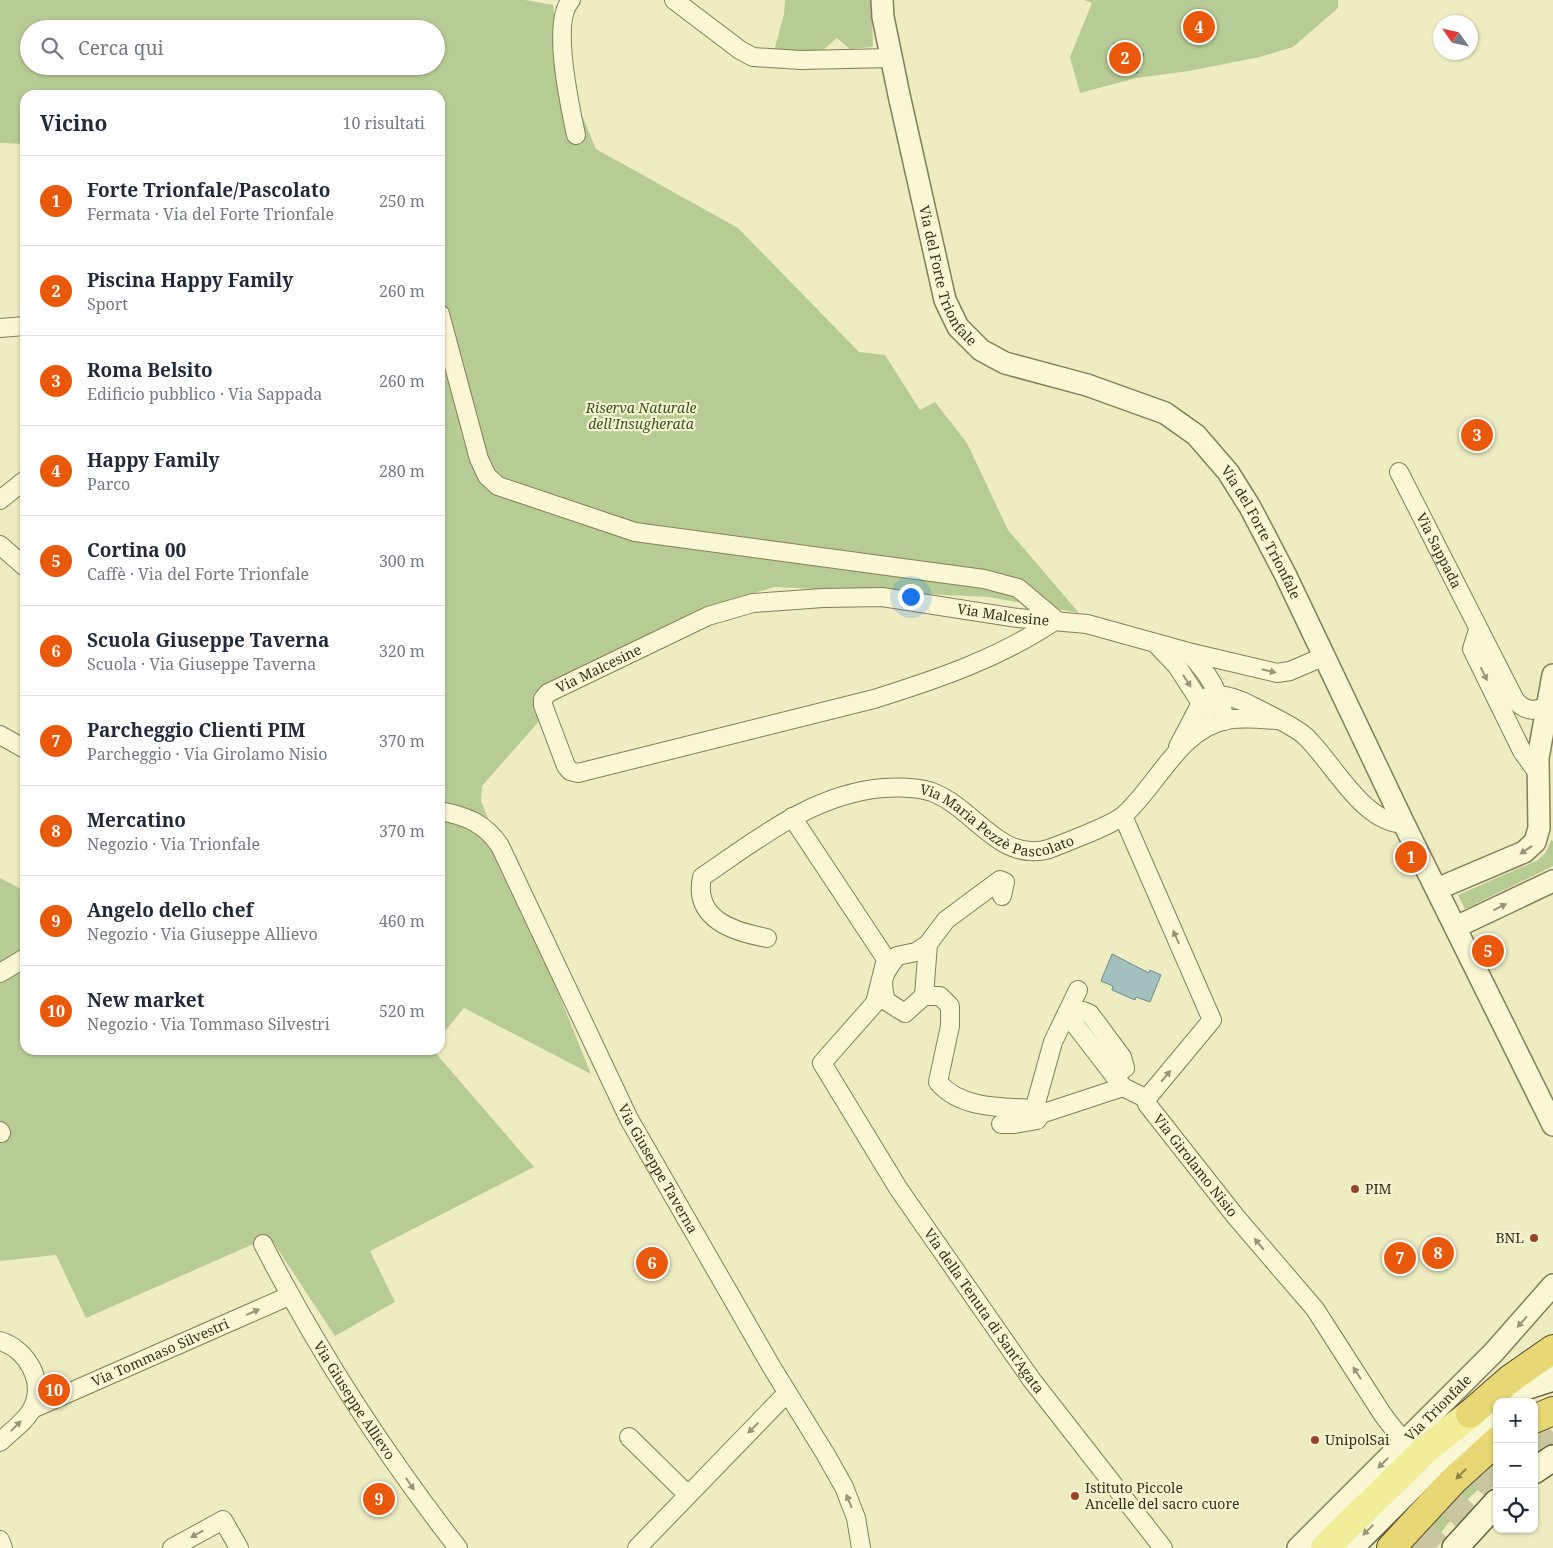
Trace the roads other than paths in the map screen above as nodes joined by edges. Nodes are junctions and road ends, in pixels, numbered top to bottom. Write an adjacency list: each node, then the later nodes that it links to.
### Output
1 (571, 0): 5 (street)
2 (674, 0): 4 (street)
3 (882, 0): 4 (street, Via del Forte Trionfale)
4 (892, 58): 18 (street, Via del Forte Trionfale)
5 (576, 135)
6 (20, 326): 7 (street)
7 (0, 328)
8 (445, 332): 14 (street, Via Malcesine)
9 (1399, 472): 15 (street, Via Sappada)
10 (20, 484): 11 (street)
11 (0, 500)
12 (0, 545): 13 (street)
13 (20, 563)
14 (1056, 620): 14 (street, Via Malcesine); 16 (street, Via Malcesine)
15 (1478, 630): 23 (street, Via Sappada); 29 (street, one-way to 29)
16 (1156, 643): 17 (street, Via Malcesine); 22 (street, one-way to 22)
17 (1188, 652): 19 (street, Via Malcesine); 21 (street)
18 (1325, 656): 19 (street, Via Malcesine, one-way to 18); 34 (street, Via del Forte Trionfale)
19 (1242, 663): 21 (street)
20 (1553, 675): 23 (street)
21 (1217, 691): 22 (street); 24 (street, Via Maria Pezzè Pascolato); 25 (street)
22 (1201, 703): 25 (street); 28 (street, Via Maria Pezzè Pascolato)
23 (1548, 704): 29 (street)
24 (1277, 720): 25 (street, Via Maria Pezzè Pascolato); 34 (street, Via Maria Pezzè Pascolato)
25 (1220, 722): 28 (street, Via Maria Pezzè Pascolato)
26 (0, 735): 27 (street)
27 (20, 746)
28 (1172, 758): 32 (street, Via Maria Pezzè Pascolato)
29 (1543, 758): 30 (street)
30 (1539, 806): 35 (street); 37 (street, one-way to 37)
31 (445, 812): 56 (street, Via Giuseppe Taverna)
32 (1123, 816): 33 (street, Via Maria Pezzè Pascolato); 46 (street, Via Girolamo Nisio, one-way to 32)
33 (792, 817): 40 (street, Via Maria Pezzè Pascolato); 78 (street, Via della Tenuta di Sant'Agata)
34 (1404, 824): 37 (street, Via del Forte Trionfale)
35 (1553, 824)
36 (1553, 881): 39 (street, one-way to 36)
37 (1437, 889): 39 (street, Via del Forte Trionfale)
38 (1002, 896): 41 (street)
39 (1456, 928): 49 (street, Via del Forte Trionfale)
40 (767, 938)
41 (928, 944): 45 (street); 45 (street)
42 (20, 961): 43 (street)
43 (0, 973)
44 (1078, 990): 47 (street)
45 (924, 996): 47 (street)
46 (1147, 1099): 47 (street); 65 (street, Via Girolamo Nisio, one-way to 46)
47 (1039, 1111): 48 (street)
48 (1002, 1124)
49 (1553, 1125)
50 (264, 1244): 52 (street, Via Giuseppe Allievo)
51 (1553, 1285): 65 (street, Via Trionfale, one-way to 65)
52 (290, 1296): 59 (street, Via Tommaso Silvestri, one-way to 52); 75 (street, Via Giuseppe Allievo, one-way to 75)
53 (0, 1341): 59 (street)
54 (1553, 1349): 61 (highway)
55 (1553, 1378): 61 (main road, Via Trionfale)
56 (787, 1393): 69 (street, one-way to 69); 77 (street, Via Giuseppe Taverna, one-way to 56)
57 (1553, 1394): 58 (main road)
58 (1538, 1400)
59 (32, 1409): 64 (street, one-way to 59)
60 (1553, 1411): 62 (highway)
61 (1484, 1416): 80 (main road, Via Trionfale); 81 (main road, one-way to 81)
62 (1538, 1417)
63 (629, 1436): 69 (street)
64 (0, 1442)
65 (1404, 1442): 79 (street, Via Trionfale, one-way to 79)
66 (1495, 1443): 82 (highway, one-way to 82)
67 (1553, 1458): 68 (main road)
68 (1538, 1468)
69 (688, 1495): 76 (street)
70 (1490, 1508): 83 (main road); 84 (main road)
71 (0, 1540): 72 (street)
72 (3, 1548)
73 (172, 1548): 74 (street, one-way to 73)
74 (239, 1548)
75 (458, 1548)
76 (637, 1548)
77 (861, 1548)
78 (1163, 1548)
79 (1298, 1548)
80 (1325, 1548)
81 (1350, 1548)
82 (1391, 1548)
83 (1447, 1548)
84 (1455, 1548)

